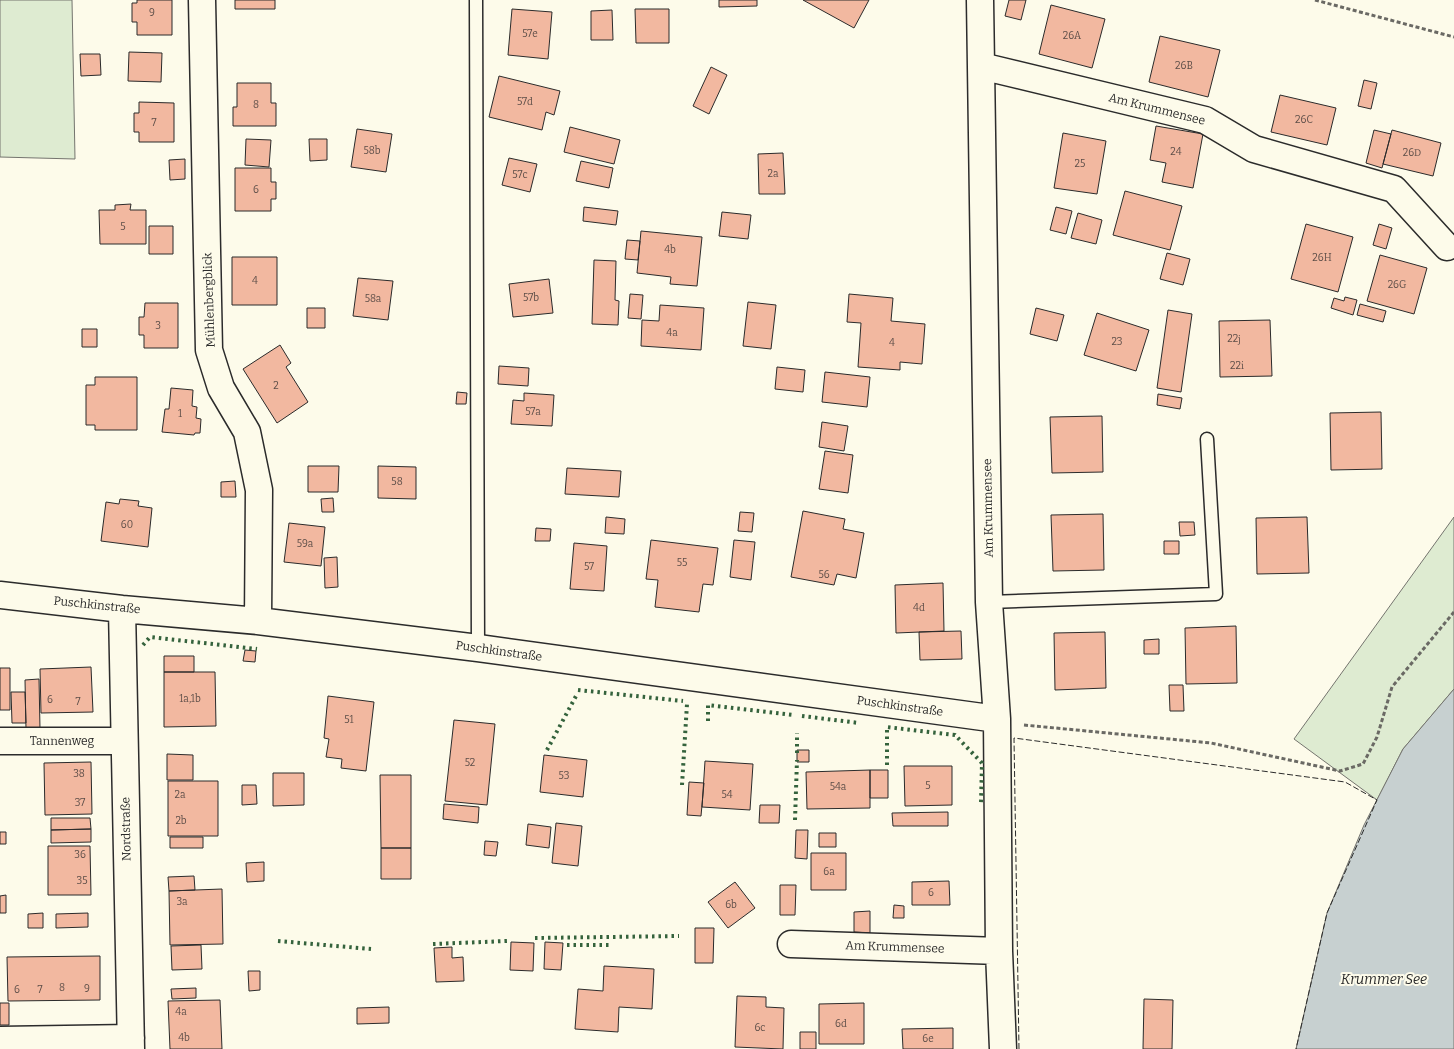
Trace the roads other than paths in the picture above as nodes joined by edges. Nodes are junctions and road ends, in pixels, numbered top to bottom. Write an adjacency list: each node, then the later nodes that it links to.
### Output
1 (202, 0): 10 (street, Mühlenbergblick)
2 (476, 0): 11 (lane)
3 (980, 0): 4 (street, Am Krummensee)
4 (981, 66): 5 (street, Am Krummensee); 8 (street, Am Krummensee)
5 (1447, 247)
6 (1207, 439): 8 (lane)
7 (0, 595): 9 (street, Puschkinstraße)
8 (989, 602): 12 (street, Am Krummensee)
9 (122, 609): 10 (street, Puschkinstraße); 14 (street, Nordstraße)
10 (258, 621): 11 (street, Puschkinstraße)
11 (478, 648): 12 (street, Puschkinstraße)
12 (997, 719): 16 (street, Am Krummensee)
13 (0, 741): 14 (street, Tannenweg)
14 (124, 741): 18 (street, Nordstraße)
15 (791, 944): 16 (street, Am Krummensee)
16 (999, 951): 19 (street, Am Krummensee)
17 (0, 1040): 18 (street)
18 (131, 1044)
19 (1002, 1049)

